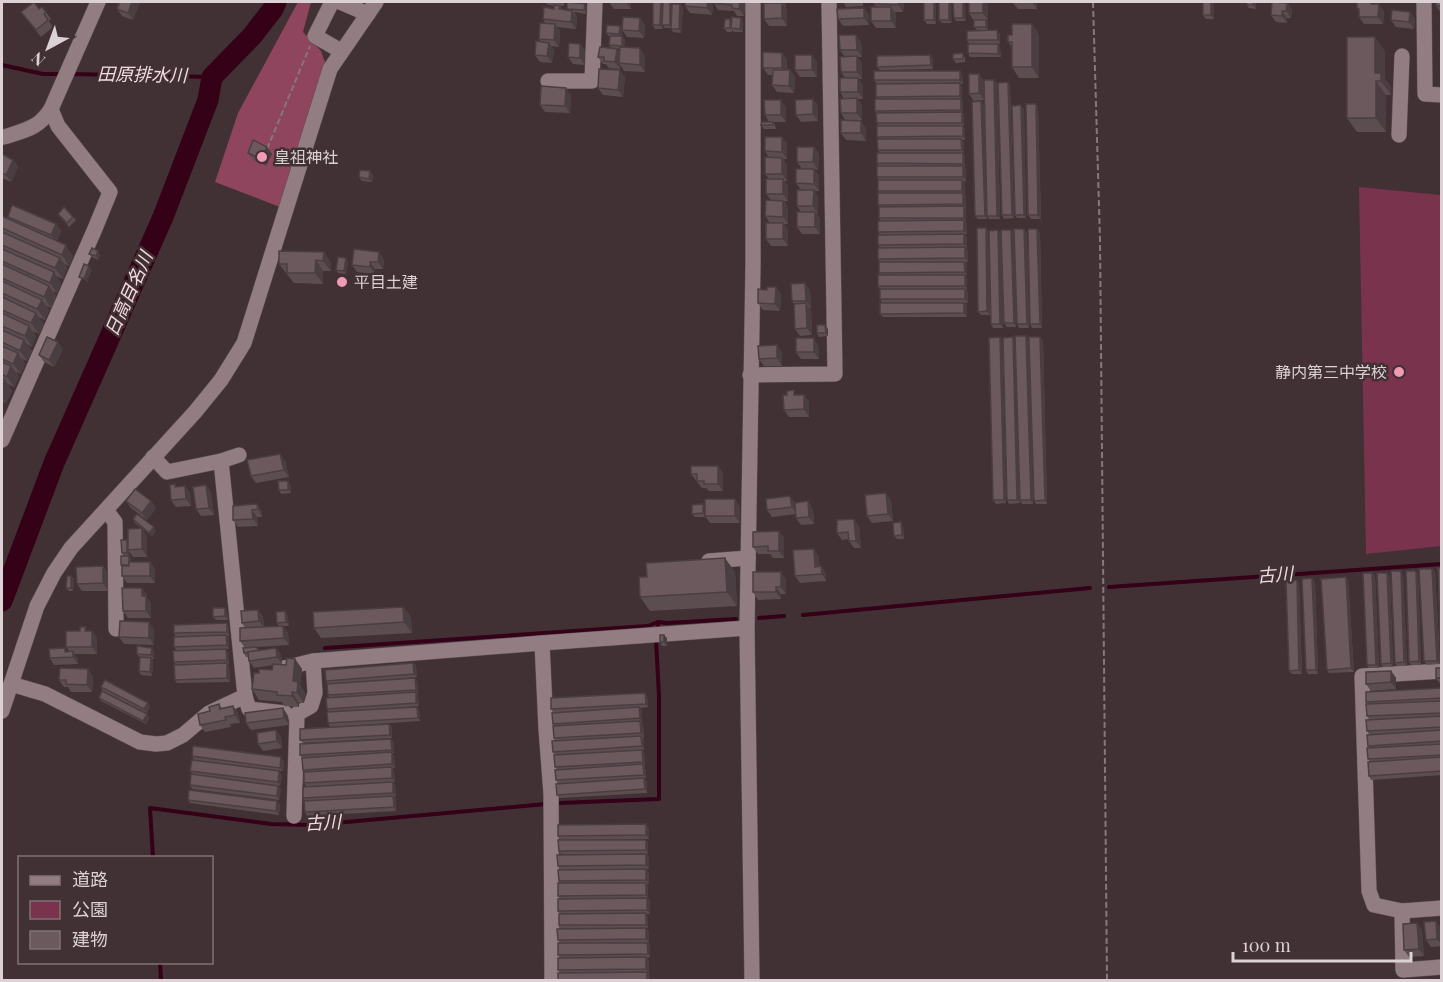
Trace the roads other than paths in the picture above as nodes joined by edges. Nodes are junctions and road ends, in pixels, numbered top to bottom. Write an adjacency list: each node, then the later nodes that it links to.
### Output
1 (98, 2): 15 (street)
2 (332, 2): 9 (street)
3 (340, 2): 8 (street)
4 (595, 2): 11 (street)
5 (753, 2): 18 (street)
6 (829, 2): 18 (street)
7 (1424, 2): 13 (street)
8 (372, 8): 9 (street)
9 (341, 51): 21 (street)
10 (1402, 56): 12 (street)
11 (548, 81)
12 (1401, 92): 13 (street); 16 (street)
13 (1425, 93): 14 (street)
14 (1442, 95)
15 (51, 109): 17 (street); 19 (street)
16 (1399, 135)
17 (4, 137)
18 (750, 375): 24 (street)
19 (2, 440)
20 (239, 455): 22 (street)
21 (153, 457): 22 (street); 23 (street)
22 (221, 461): 32 (street)
23 (106, 510): 27 (street); 31 (street)
24 (748, 558): 25 (street); 26 (street)
25 (692, 562)
26 (747, 628): 28 (street); 40 (street)
27 (117, 629)
28 (542, 642): 29 (street); 39 (street)
29 (313, 661): 32 (street); 34 (street)
30 (1442, 671): 37 (street)
31 (11, 684): 32 (street); 33 (street)
32 (244, 689): 34 (street)
33 (2, 711)
34 (297, 714): 35 (street)
35 (294, 816)
36 (1442, 908): 37 (street)
37 (1402, 911): 38 (street)
38 (1442, 967)
39 (552, 981)
40 (752, 981)

